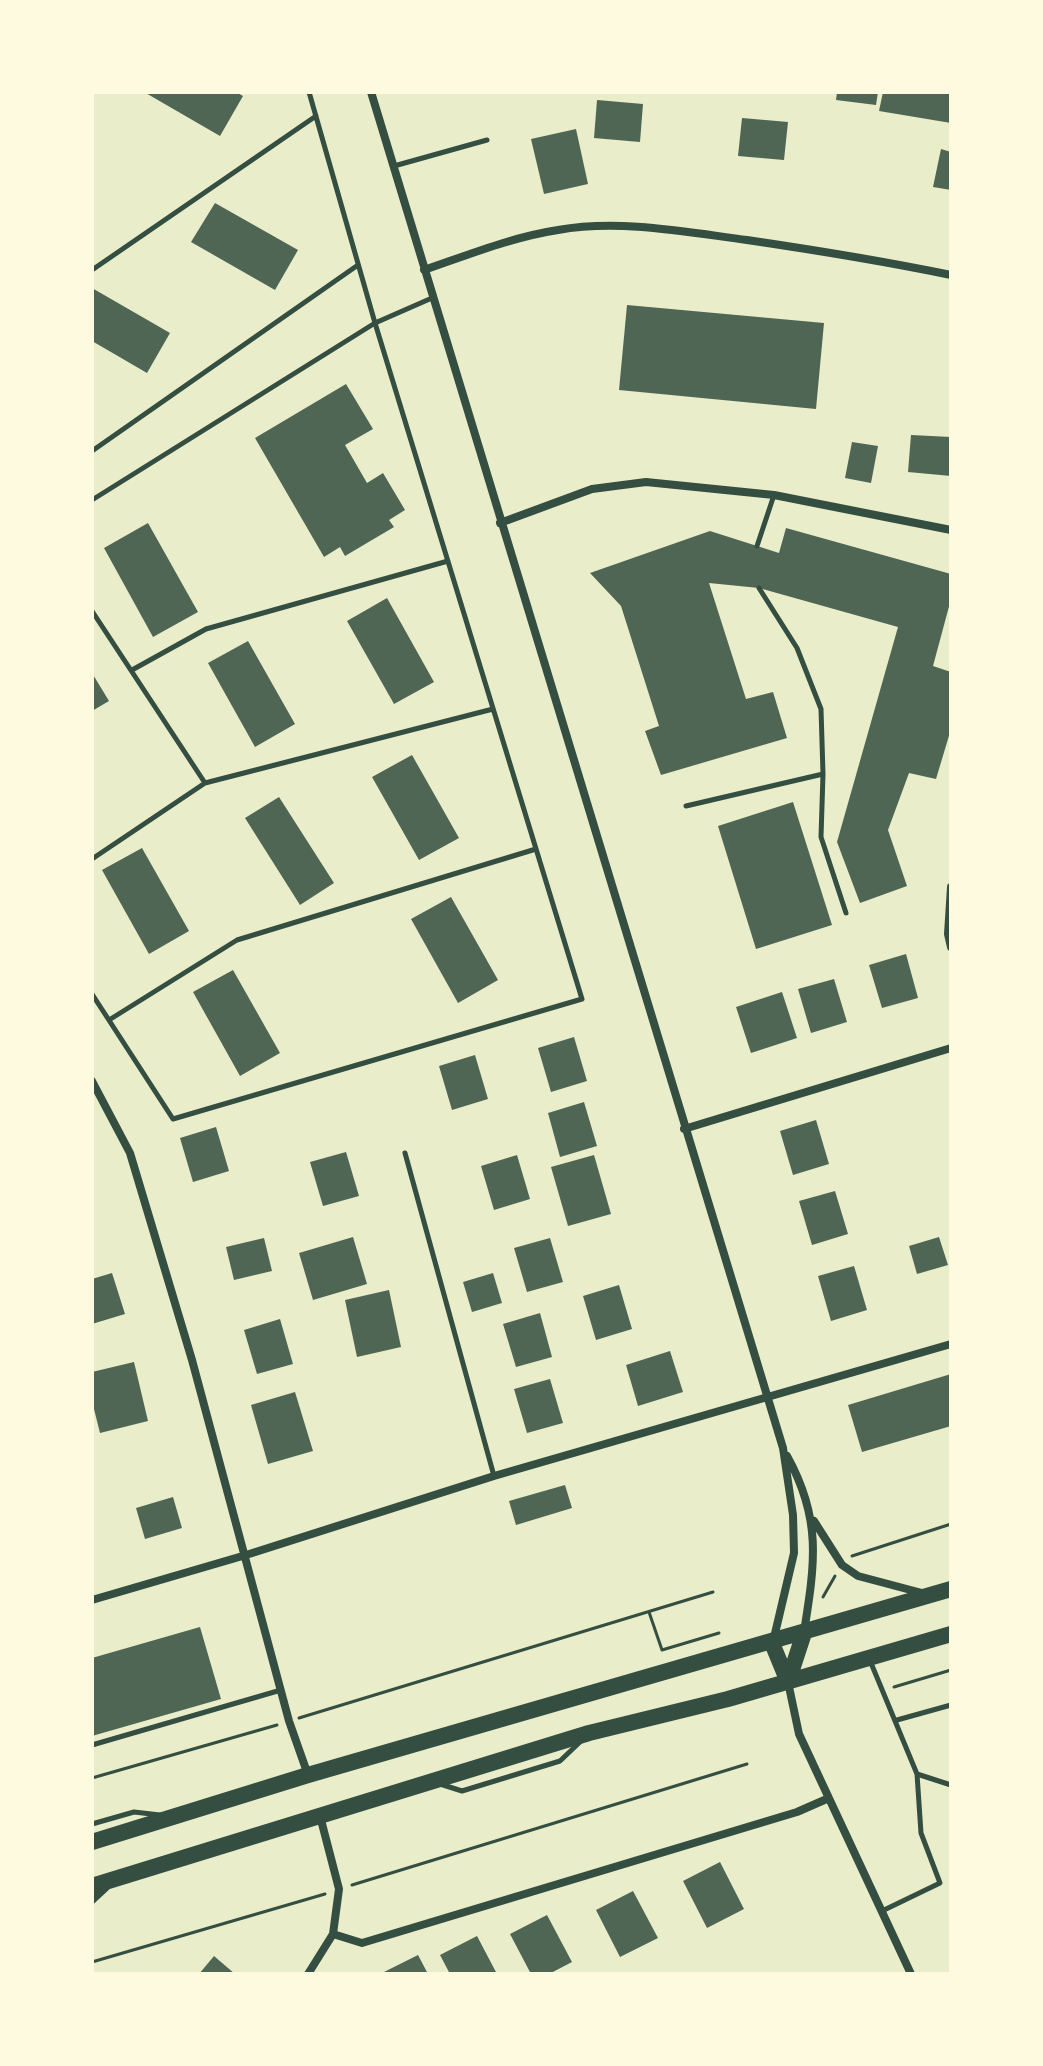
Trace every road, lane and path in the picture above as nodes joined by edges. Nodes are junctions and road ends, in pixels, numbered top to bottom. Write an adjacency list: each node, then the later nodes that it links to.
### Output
1 (309, 92): 3 (lane)
2 (371, 92): 5 (street)
3 (316, 116): 6 (lane); 7 (lane)
4 (487, 140): 5 (lane)
5 (393, 166): 8 (street)
6 (358, 265): 11 (lane); 12 (lane)
7 (92, 270)
8 (424, 270): 9 (street); 10 (street)
9 (951, 275)
10 (432, 298): 11 (lane); 15 (street)
11 (375, 323): 14 (lane); 18 (lane)
12 (92, 451)
13 (774, 495): 15 (street); 16 (street); 17 (lane)
14 (92, 500)
15 (500, 523): 35 (street)
16 (951, 530)
17 (757, 546)
18 (448, 561): 21 (lane); 22 (lane)
19 (759, 588): 23 (lane)
20 (92, 611): 21 (lane)
21 (132, 670): 24 (lane)
22 (493, 709): 24 (lane); 26 (lane)
23 (823, 774): 25 (lane); 29 (lane)
24 (205, 783): 27 (lane)
25 (686, 806)
26 (536, 849): 32 (lane); 32 (lane)
27 (92, 859)
28 (951, 887): 30 (street)
29 (846, 913)
30 (951, 947)
31 (92, 994): 32 (lane)
32 (109, 1020)
33 (951, 1048): 35 (street)
34 (92, 1081): 43 (street)
35 (684, 1129): 38 (street)
36 (405, 1153): 40 (lane)
37 (951, 1344): 38 (street)
38 (769, 1398): 39 (street); 40 (street)
39 (783, 1448): 41 (street); 54 (street)
40 (494, 1476): 43 (street)
41 (813, 1520): 46 (street); 52 (street)
42 (951, 1524): 44 (path)
43 (246, 1555): 48 (street); 58 (street)
44 (847, 1557)
45 (835, 1576): 49 (path)
46 (944, 1589): 52 (main road)
47 (713, 1592): 50 (path)
48 (92, 1600)
49 (818, 1605)
50 (649, 1612): 51 (path); 62 (path)
51 (719, 1633)
52 (804, 1633): 54 (main road); 57 (main road)
53 (951, 1634): 55 (main road)
54 (772, 1643): 57 (main road); 66 (main road)
55 (869, 1658): 57 (main road); 59 (lane)
56 (951, 1670): 59 (path)
57 (788, 1682): 69 (street); 70 (main road)
58 (281, 1690): 62 (street); 63 (lane)
59 (880, 1691): 61 (lane)
60 (951, 1705): 61 (lane)
61 (897, 1720): 65 (lane)
62 (289, 1721): 66 (street); 67 (path)
63 (92, 1745)
64 (747, 1764): 75 (path)
65 (917, 1774): 68 (lane); 79 (lane)
66 (308, 1775): 71 (main road)
67 (92, 1778)
68 (951, 1785)
69 (829, 1798): 79 (street); 80 (street)
70 (319, 1815): 74 (main road); 80 (street)
71 (173, 1817): 72 (lane); 73 (main road)
72 (92, 1824)
73 (92, 1842)
74 (113, 1880): 76 (main road); 78 (street)
75 (352, 1885)
76 (92, 1886)
77 (325, 1894): 81 (path)
78 (92, 1900)
79 (879, 1912): 83 (street)
80 (333, 1934): 82 (street)
81 (92, 1962)
82 (308, 1974)
83 (911, 1974)

